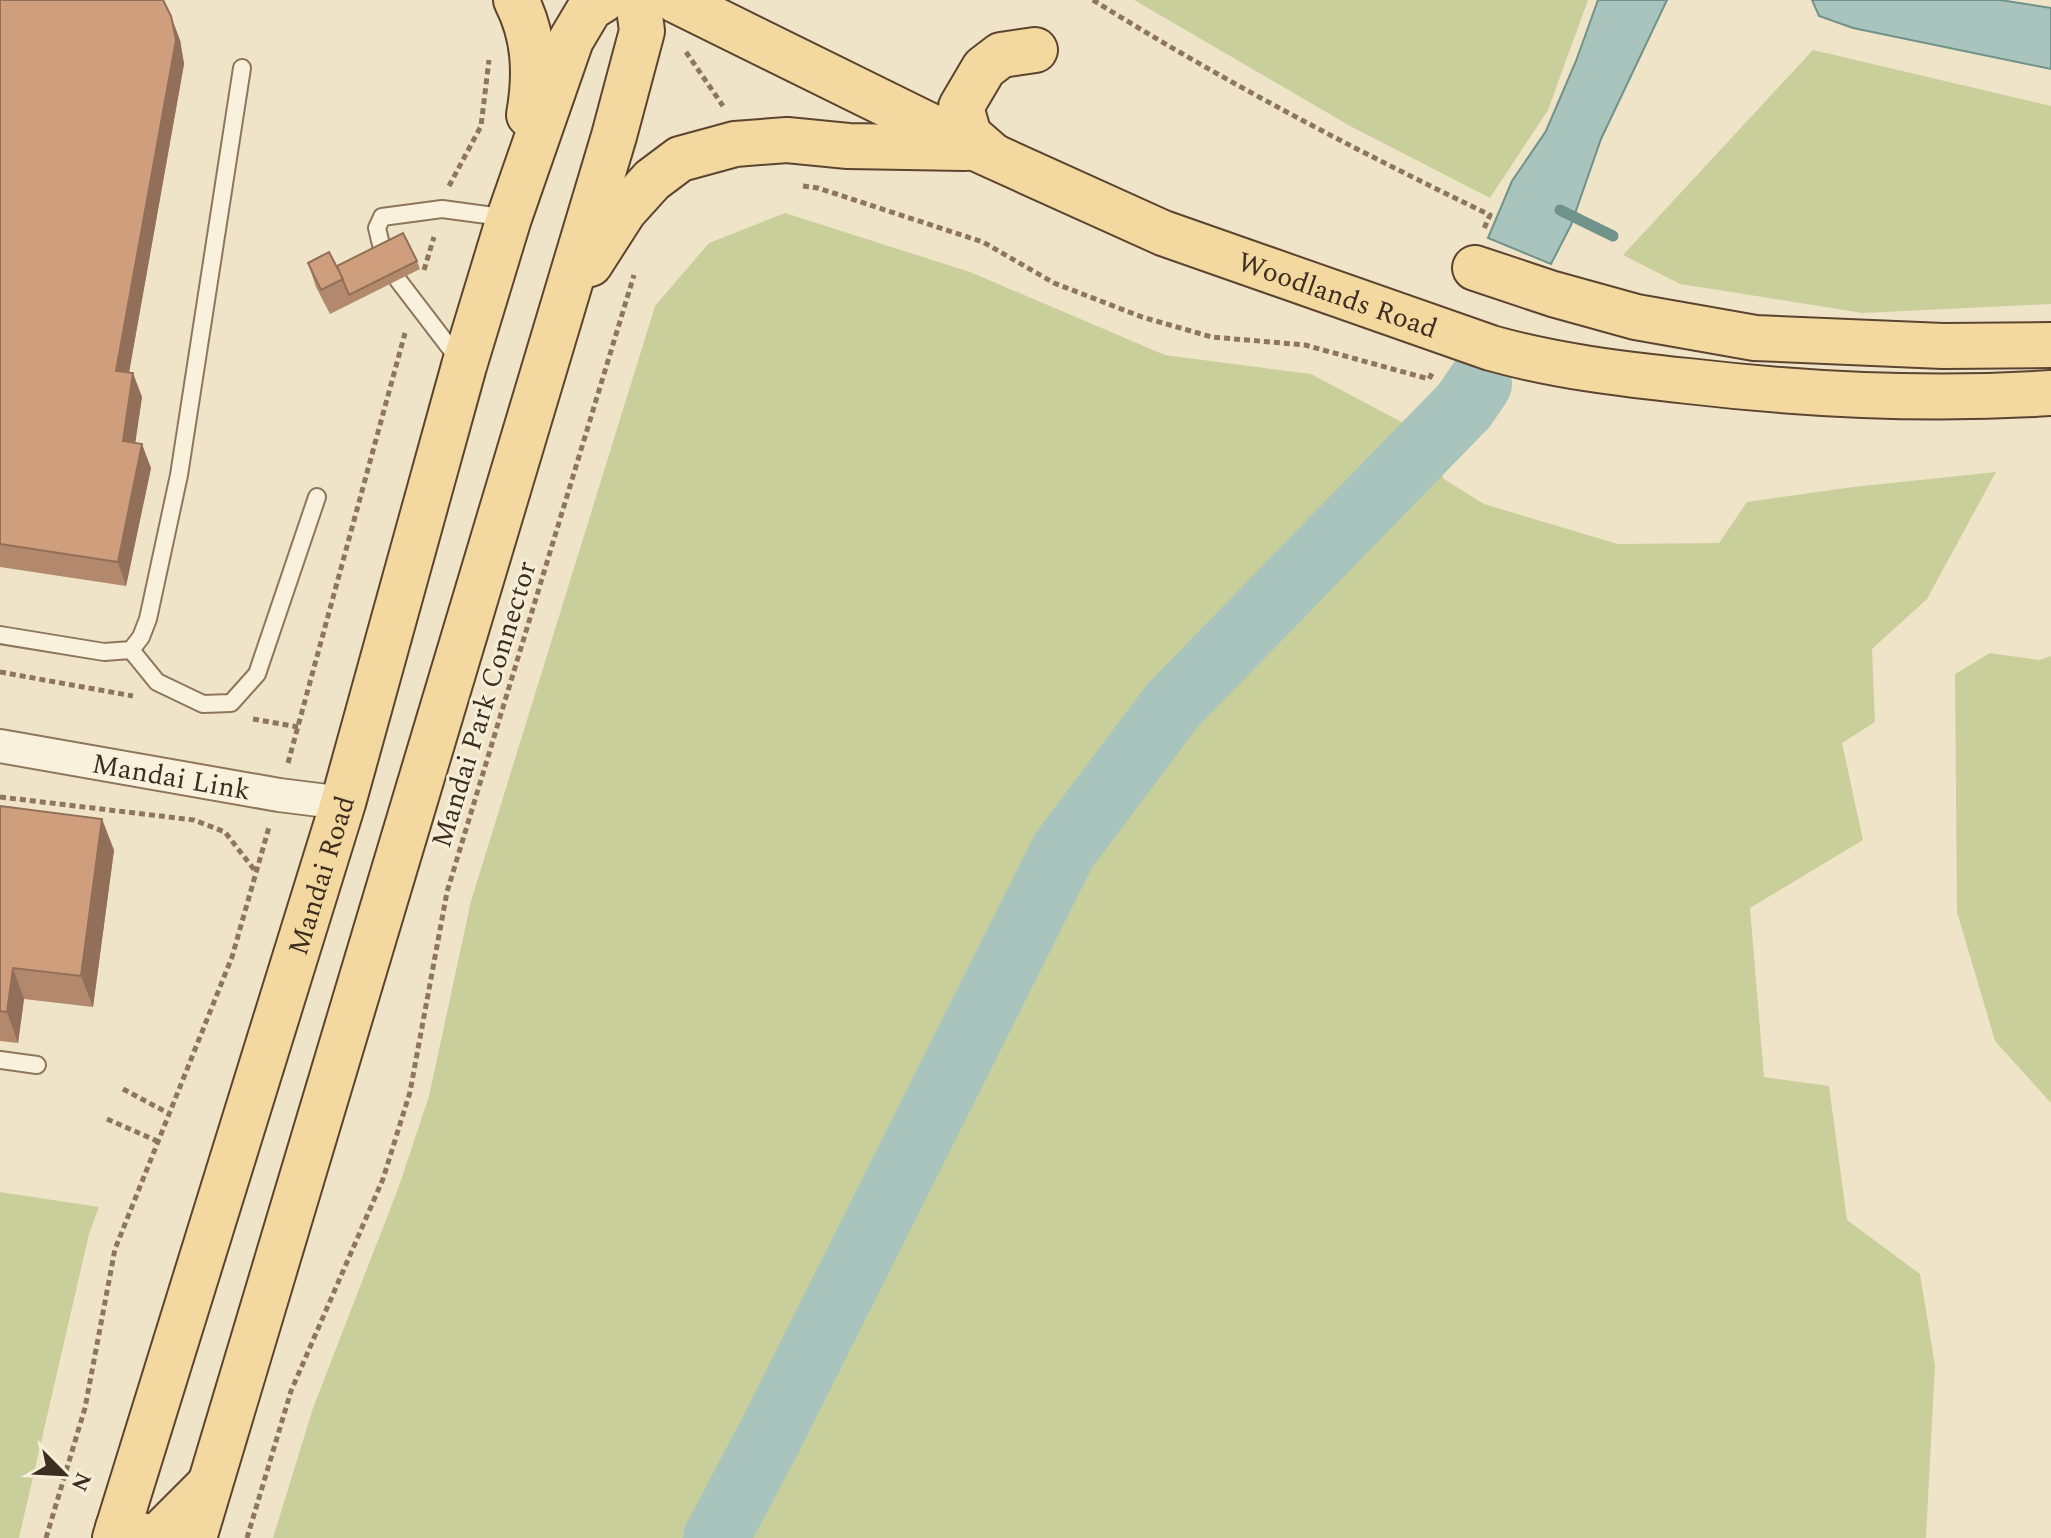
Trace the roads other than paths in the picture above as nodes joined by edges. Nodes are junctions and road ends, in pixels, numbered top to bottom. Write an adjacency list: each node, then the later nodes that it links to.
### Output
1 (516, 0): 6 (main road)
2 (530, 0): 6 (main road)
3 (603, 0): 10 (main road)
4 (675, 0): 9 (main road, Woodlands Road)
5 (640, 15): 14 (main road)
6 (533, 50): 10 (main road)
7 (1035, 50): 9 (main road)
8 (242, 68): 20 (lane)
9 (984, 152): 14 (main road); 17 (main road, Woodlands Road)
10 (510, 213): 11 (lane); 16 (main road, Mandai Road)
11 (383, 253)
12 (1475, 268): 15 (main road)
13 (398, 280): 16 (lane)
14 (561, 308): 25 (main road)
15 (2051, 345)
16 (464, 366): 22 (main road, Mandai Road)
17 (2051, 393)
18 (317, 497): 20 (lane)
19 (0, 635): 20 (lane)
20 (131, 650)
21 (0, 746): 22 (street, Mandai Link)
22 (343, 803): 26 (main road, Mandai Road)
23 (0, 1060): 24 (lane)
24 (37, 1065)
25 (211, 1484): 26 (main road); 27 (main road)
26 (116, 1533)
27 (194, 1538)

